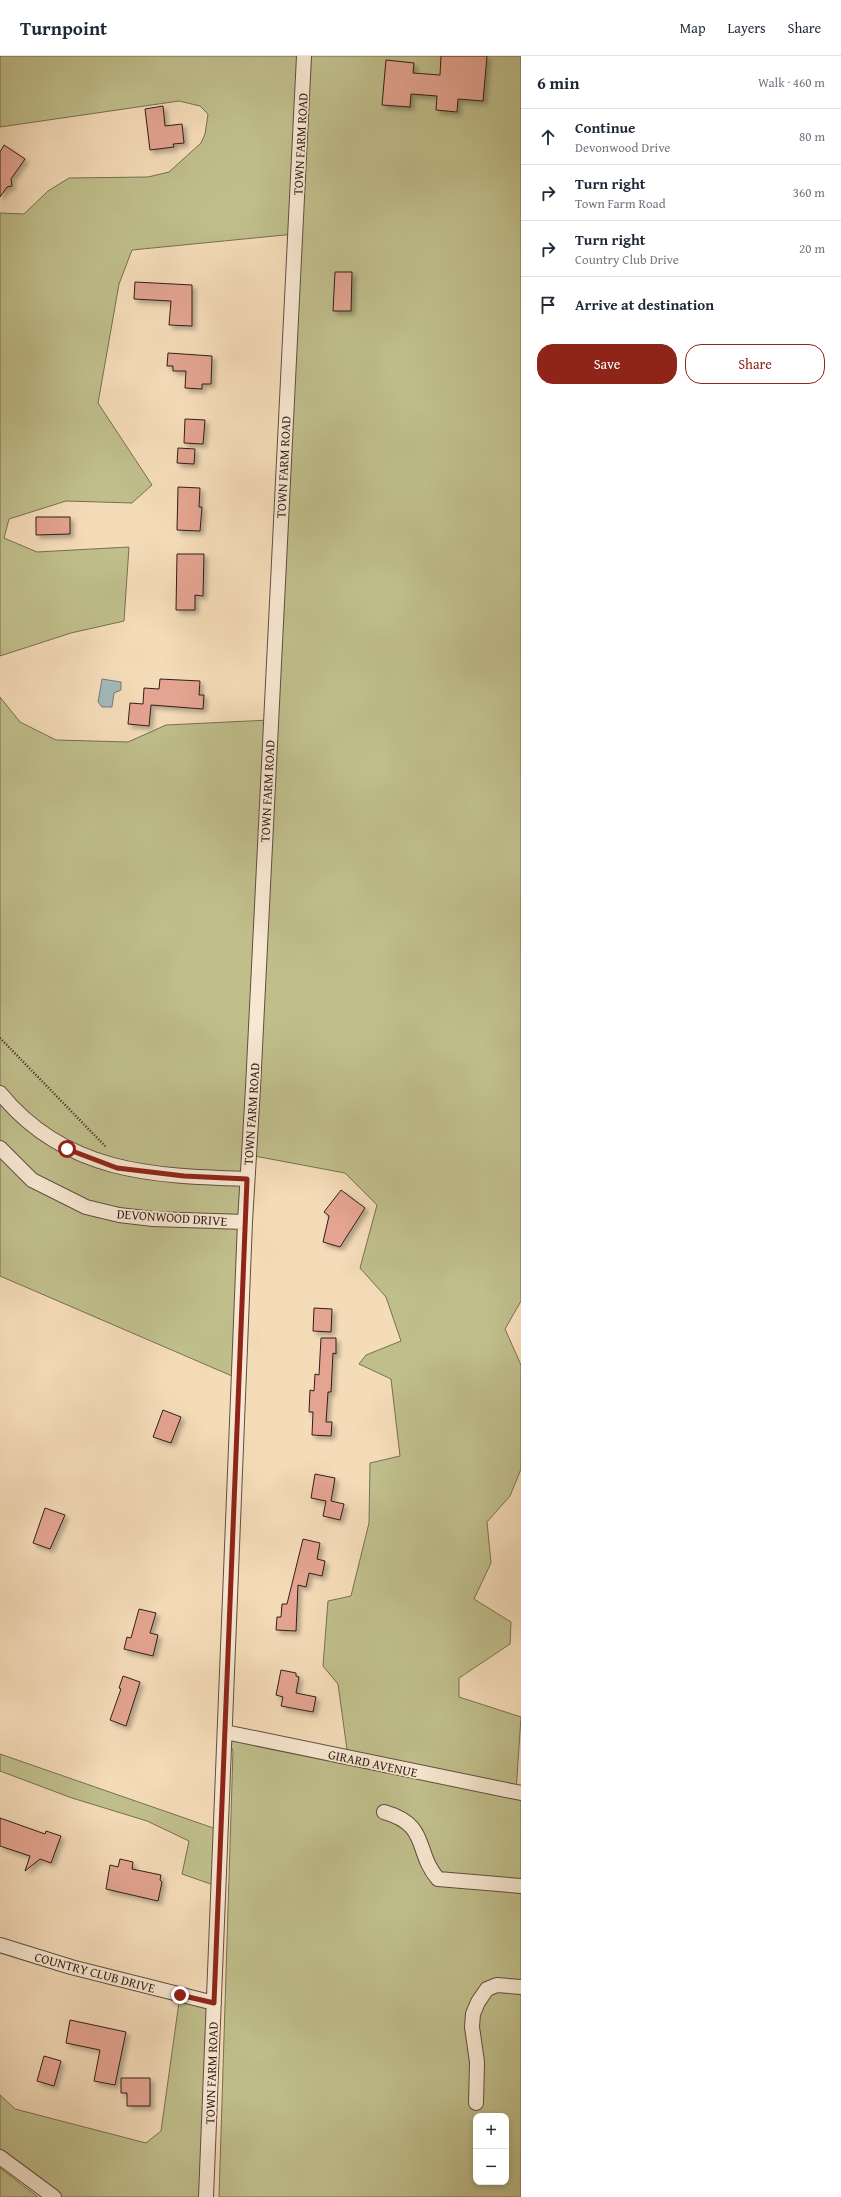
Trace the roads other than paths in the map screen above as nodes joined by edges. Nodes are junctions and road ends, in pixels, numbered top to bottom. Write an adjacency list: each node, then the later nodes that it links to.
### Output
1 (304, 56): 4 (street, TOWN FARM ROAD)
2 (0, 1093): 4 (street)
3 (0, 1148): 5 (street, DEVONWOOD DRIVE)
4 (247, 1179): 5 (street, TOWN FARM ROAD)
5 (245, 1222): 6 (street, TOWN FARM ROAD)
6 (226, 1732): 7 (street, GIRARD AVENUE); 12 (street, TOWN FARM ROAD)
7 (521, 1793)
8 (384, 1812): 9 (street)
9 (521, 1886)
10 (0, 1945): 12 (street, COUNTRY CLUB DRIVE)
11 (521, 1987): 13 (street)
12 (214, 2003): 16 (street, TOWN FARM ROAD)
13 (476, 2103)
14 (0, 2157): 15 (street)
15 (54, 2197)
16 (206, 2197)

